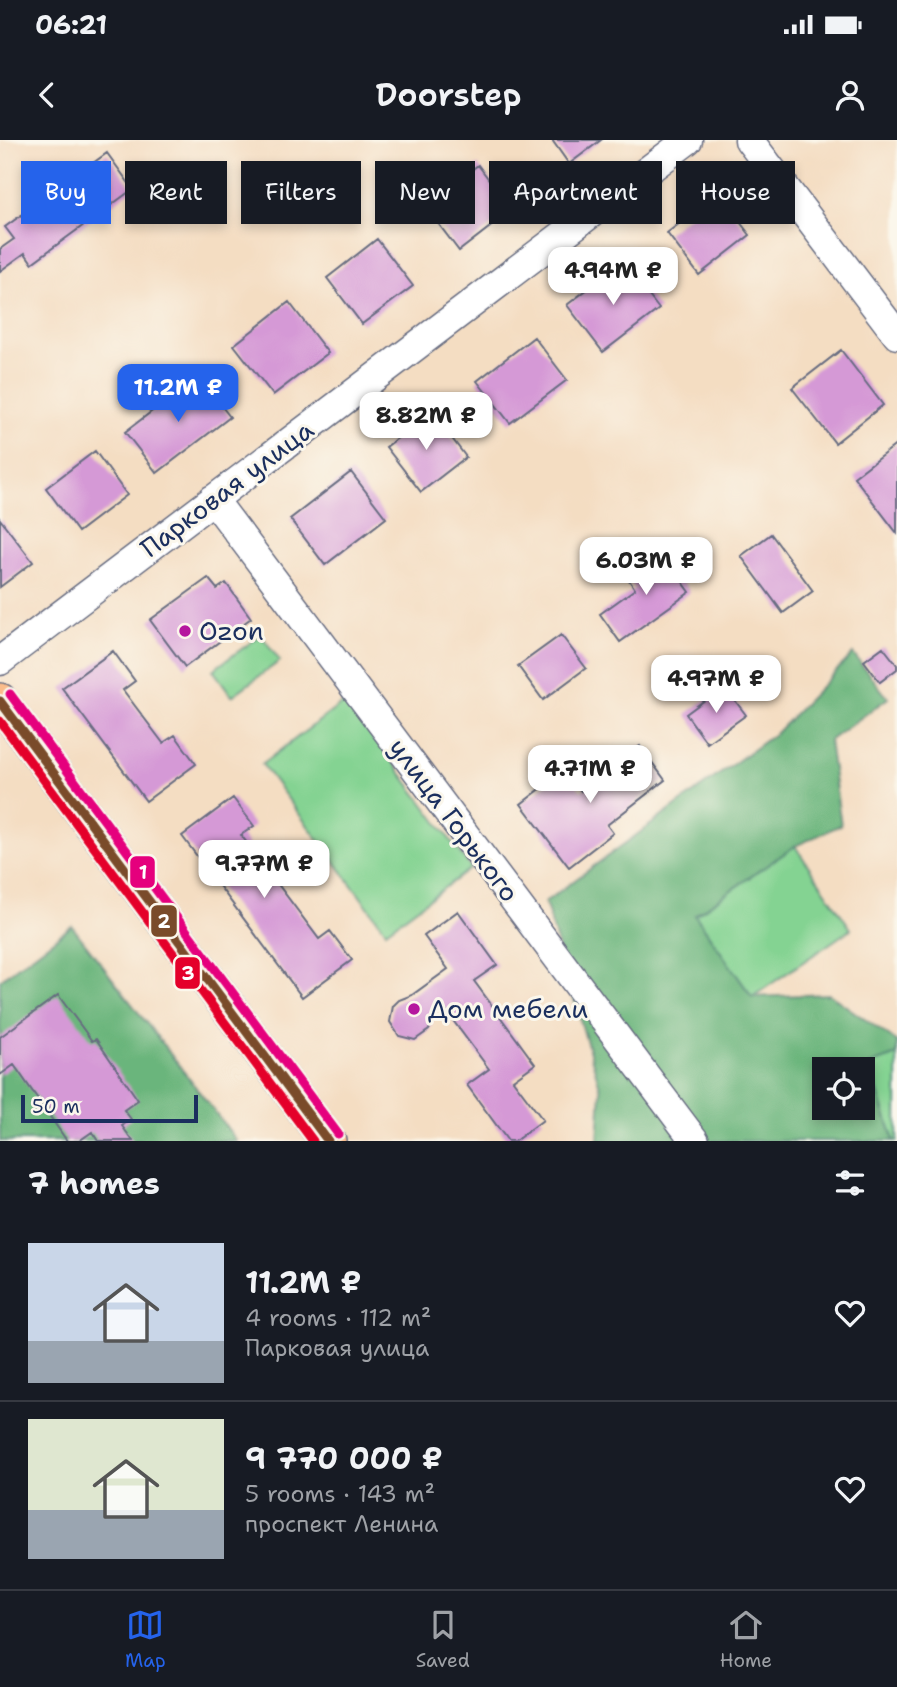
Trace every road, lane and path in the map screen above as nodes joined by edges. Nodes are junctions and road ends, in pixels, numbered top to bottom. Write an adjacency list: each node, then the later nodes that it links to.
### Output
1 (688, 140): 4 (street, Парковая улица)
2 (749, 140): 3 (street)
3 (897, 335)
4 (213, 499): 5 (street, Парковая улица); 8 (street, улица Горького)
5 (0, 661)
6 (0, 701): 7 (main road)
7 (328, 1141)
8 (695, 1141)

